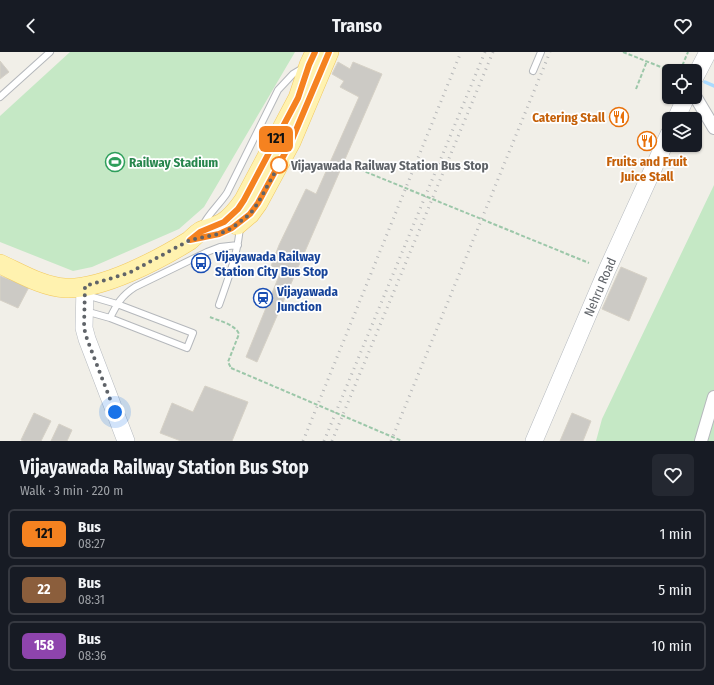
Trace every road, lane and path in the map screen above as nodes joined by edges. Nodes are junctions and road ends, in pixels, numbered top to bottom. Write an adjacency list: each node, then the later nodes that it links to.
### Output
1 (50, 52): 14 (lane)
2 (329, 52): 19 (main road)
3 (541, 52): 12 (lane)
4 (622, 52): 8 (path)
5 (688, 52): 9 (path)
6 (708, 52): 10 (street)
7 (312, 58): 20 (main road)
8 (647, 61): 11 (path); 13 (path)
9 (683, 64)
10 (702, 64)
11 (662, 67)
12 (533, 71)
13 (636, 88)
14 (0, 98)
15 (700, 104): 16 (street)
16 (714, 128)
17 (662, 149): 33 (street, Nehru Road)
18 (349, 165): 22 (path, bridge)
19 (240, 223): 20 (main road); 21 (lane)
20 (195, 236): 24 (main road)
21 (238, 245): 25 (lane); 26 (lane)
22 (588, 263)
23 (0, 264): 24 (main road)
24 (85, 290): 25 (lane); 27 (street)
25 (117, 304): 29 (lane); 29 (lane)
26 (219, 305)
27 (85, 311): 29 (lane); 31 (street)
28 (210, 317): 32 (path, bridge)
29 (110, 318)
30 (714, 397): 34 (street)
31 (126, 441)
32 (402, 441)
33 (534, 441)
34 (701, 441)

